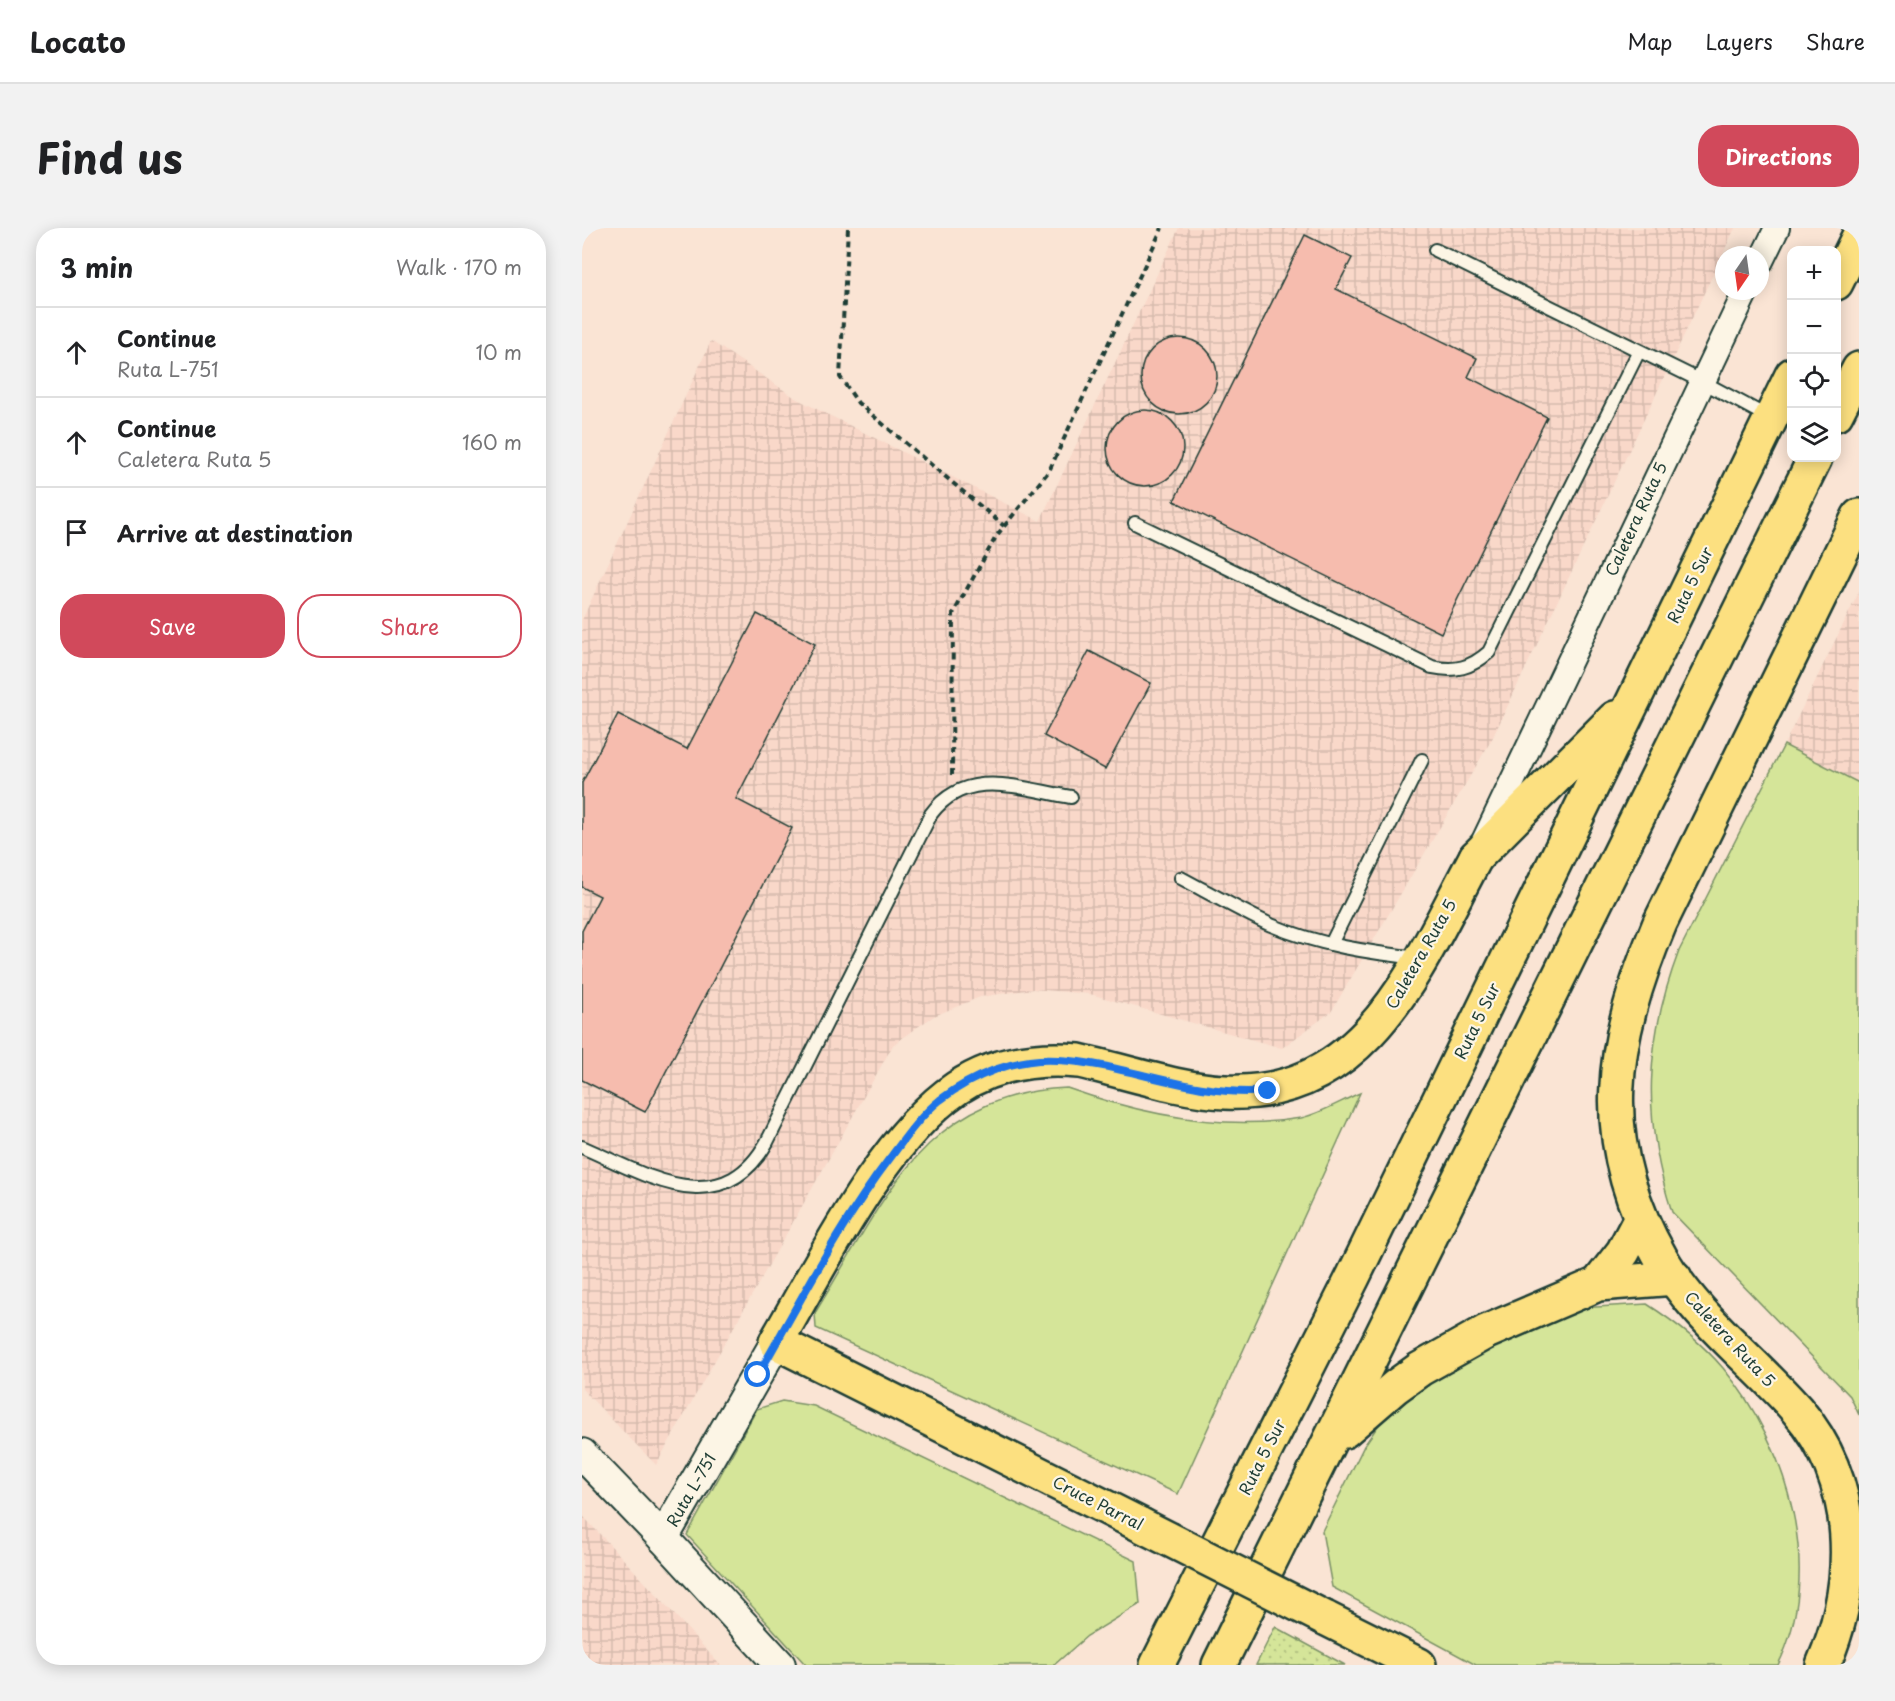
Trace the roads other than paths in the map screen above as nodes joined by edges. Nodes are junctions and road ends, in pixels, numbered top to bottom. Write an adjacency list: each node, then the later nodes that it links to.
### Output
1 (1777, 228): 3 (street)
2 (1859, 236): 5 (main road)
3 (1768, 246)
4 (1435, 250): 7 (lane)
5 (1841, 273)
6 (1742, 300): 9 (street, Caletera Ruta 5)
7 (1639, 351): 9 (lane); 15 (lane)
8 (1859, 369): 11 (main road)
9 (1701, 381): 12 (lane); 19 (street, Caletera Ruta 5)
10 (1787, 384): 12 (main road, Ruta 5 Sur)
11 (1839, 408)
12 (1771, 418): 16 (main road, Ruta 5 Sur)
13 (1813, 462): 28 (main road)
14 (1859, 516): 24 (main road, Caletera Ruta 5)
15 (1135, 523)
16 (1634, 700): 19 (main road); 32 (main road, Ruta 5 Sur)
17 (1422, 760): 21 (lane)
18 (1071, 797): 23 (lane)
19 (1476, 857): 22 (main road, Caletera Ruta 5)
20 (1181, 878): 21 (lane)
21 (1331, 944): 22 (lane)
22 (1421, 958): 27 (main road, Caletera Ruta 5)
23 (582, 1147)
24 (1641, 1218): 25 (main road, Caletera Ruta 5); 26 (main road)
25 (1675, 1278): 26 (main road); 35 (main road, Caletera Ruta 5)
26 (1598, 1284): 28 (main road)
27 (777, 1342): 30 (street, Ruta L-751); 34 (main road, Cruce Parral, bridge)
28 (1329, 1445): 33 (main road)
29 (582, 1454): 30 (street, Ruta L-751)
30 (663, 1538): 31 (street)
31 (780, 1665)
32 (1157, 1665)
33 (1219, 1665)
34 (1419, 1665)
35 (1823, 1665)

